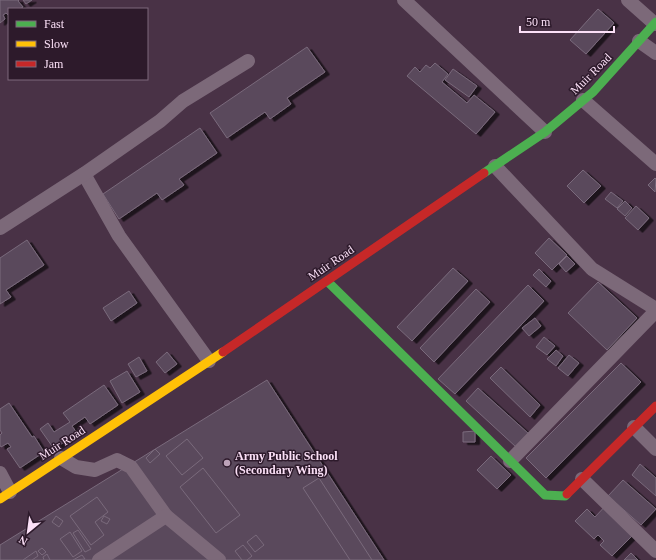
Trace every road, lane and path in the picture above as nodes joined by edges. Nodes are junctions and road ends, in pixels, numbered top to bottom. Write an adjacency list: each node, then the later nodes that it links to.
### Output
1 (404, 0): 8 (street)
2 (628, 0): 3 (street)
3 (656, 23): 4 (main road, Muir Road)
4 (639, 41): 5 (street); 7 (main road, Muir Road)
5 (656, 53)
6 (248, 61): 11 (street)
7 (583, 100): 8 (main road, Muir Road); 9 (street)
8 (545, 132): 10 (main road, Muir Road)
9 (656, 164)
10 (495, 166): 13 (main road, Muir Road); 14 (street)
11 (84, 174): 12 (street); 15 (street)
12 (0, 228)
13 (327, 281): 15 (main road, Muir Road); 20 (main road)
14 (656, 310): 20 (street)
15 (209, 361): 19 (main road, Muir Road)
16 (656, 406): 17 (main road)
17 (634, 427): 18 (street); 22 (main road)
18 (656, 449)
19 (62, 458): 23 (main road, Muir Road); 24 (street)
20 (510, 461): 22 (main road)
21 (0, 473): 23 (street)
22 (582, 479): 25 (street)
23 (5, 496)
24 (166, 516): 26 (street); 27 (street)
25 (656, 551)
26 (99, 560)
27 (219, 560)

